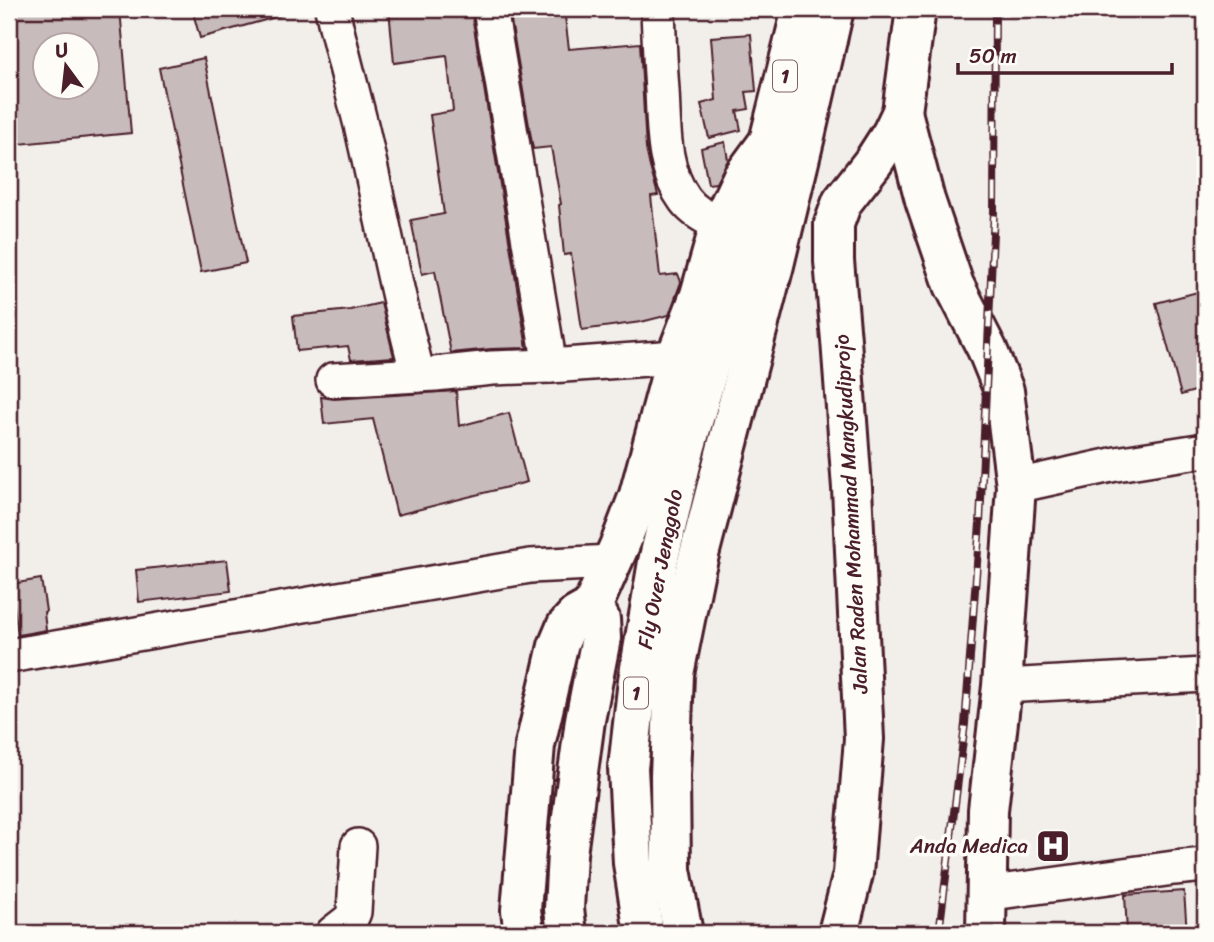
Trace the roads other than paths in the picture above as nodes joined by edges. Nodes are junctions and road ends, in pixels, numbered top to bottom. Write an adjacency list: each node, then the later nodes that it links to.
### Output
1 (332, 9): 12 (street)
2 (491, 9): 11 (street)
3 (658, 9): 9 (street)
4 (802, 9): 8 (main road, 1)
5 (834, 9): 28 (main road, Fly Over Jenggolo / 1)
6 (916, 9): 7 (main road, Jalan Raden Mohammad Mangkudiprojo)
7 (902, 112): 15 (main road, Jalan Raden Mohammad Mangkudiprojo); 29 (main road, Jalan Raden Mohammad Mangkudiprojo)
8 (767, 144): 9 (main road); 27 (main road, Fly Over Jenggolo / 1)
9 (720, 225): 10 (main road)
10 (676, 357): 11 (street); 16 (main road)
11 (550, 366): 12 (street)
12 (418, 375): 13 (street)
13 (333, 380)
14 (1205, 450): 15 (street)
15 (1016, 486): 20 (main road, Jalan Raden Mohammad Mangkudiprojo)
16 (612, 562): 17 (main road); 18 (street)
17 (592, 607): 25 (main road); 26 (main road)
18 (9, 656)
19 (1205, 675): 20 (street)
20 (1002, 686): 23 (main road, Jalan Raden Mohammad Mangkudiprojo)
21 (358, 846): 24 (street)
22 (1205, 865): 23 (street)
23 (985, 894): 30 (main road, Jalan Raden Mohammad Mangkudiprojo)
24 (333, 933)
25 (524, 933)
26 (567, 933)
27 (644, 933)
28 (683, 933)
29 (838, 933)
30 (986, 933)

